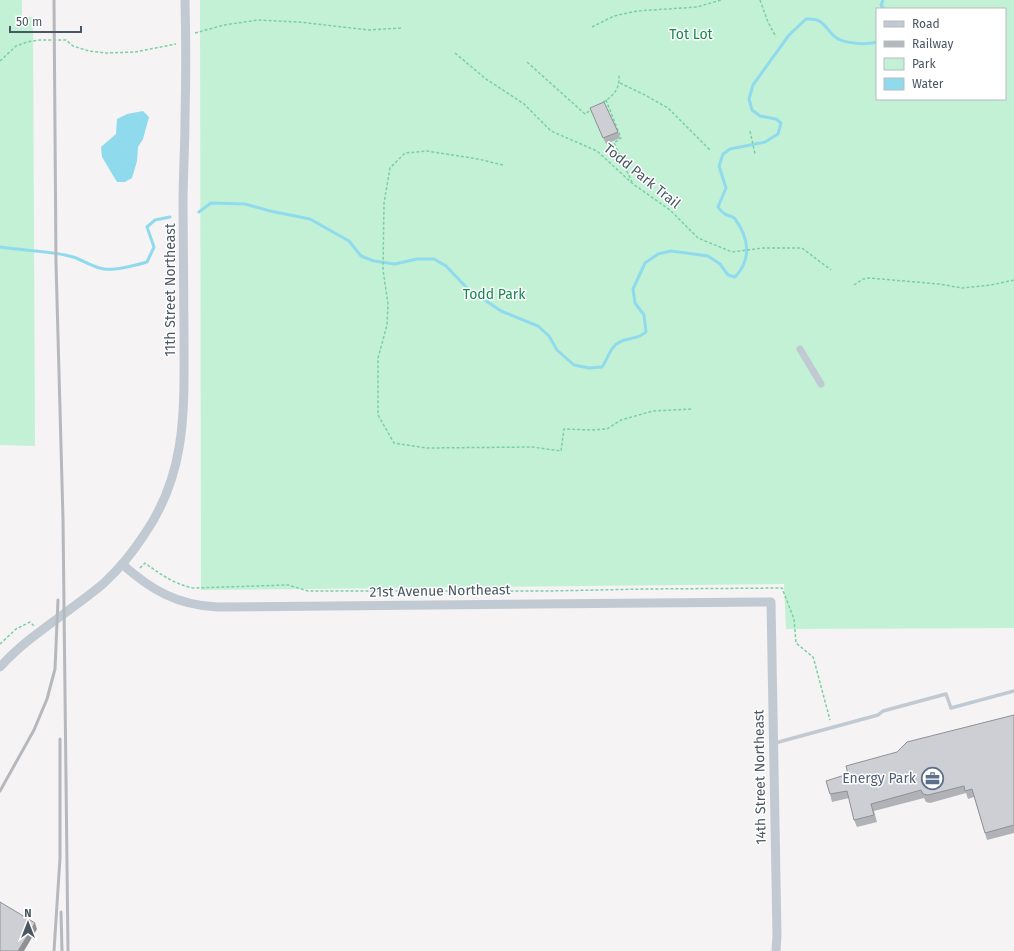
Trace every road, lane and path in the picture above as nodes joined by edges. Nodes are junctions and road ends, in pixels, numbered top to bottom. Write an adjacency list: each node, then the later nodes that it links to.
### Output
1 (185, 0): 26 (street, 11th Street Northeast)
2 (721, 0): 4 (path)
3 (760, 0): 7 (path)
4 (592, 27)
5 (401, 28): 6 (path)
6 (196, 32)
7 (776, 37)
8 (176, 44): 10 (path)
9 (455, 53): 19 (path, Todd Park Trail)
10 (0, 61)
11 (527, 62): 14 (path)
12 (619, 74): 13 (path)
13 (620, 83): 14 (path); 16 (path)
14 (606, 100): 19 (path)
15 (750, 131): 17 (path)
16 (711, 151)
17 (755, 154)
18 (503, 165): 25 (path)
19 (633, 184): 20 (path, Todd Park Trail)
20 (830, 270)
21 (1014, 280): 22 (path)
22 (854, 285)
23 (800, 349): 24 (street)
24 (821, 384)
25 (693, 410)
26 (122, 564): 27 (street, 21st Avenue Northeast); 29 (street, 11th Street Northeast)
27 (134, 574): 28 (street, 21st Avenue Northeast); 33 (path)
28 (771, 602): 34 (street, 14th Street Northeast)
29 (39, 632): 30 (path); 31 (street, 11th Street Northeast)
30 (0, 644)
31 (0, 667)
32 (1014, 691): 33 (lane)
33 (832, 728): 34 (lane)
34 (774, 743): 35 (street, 14th Street Northeast)
35 (776, 951)

